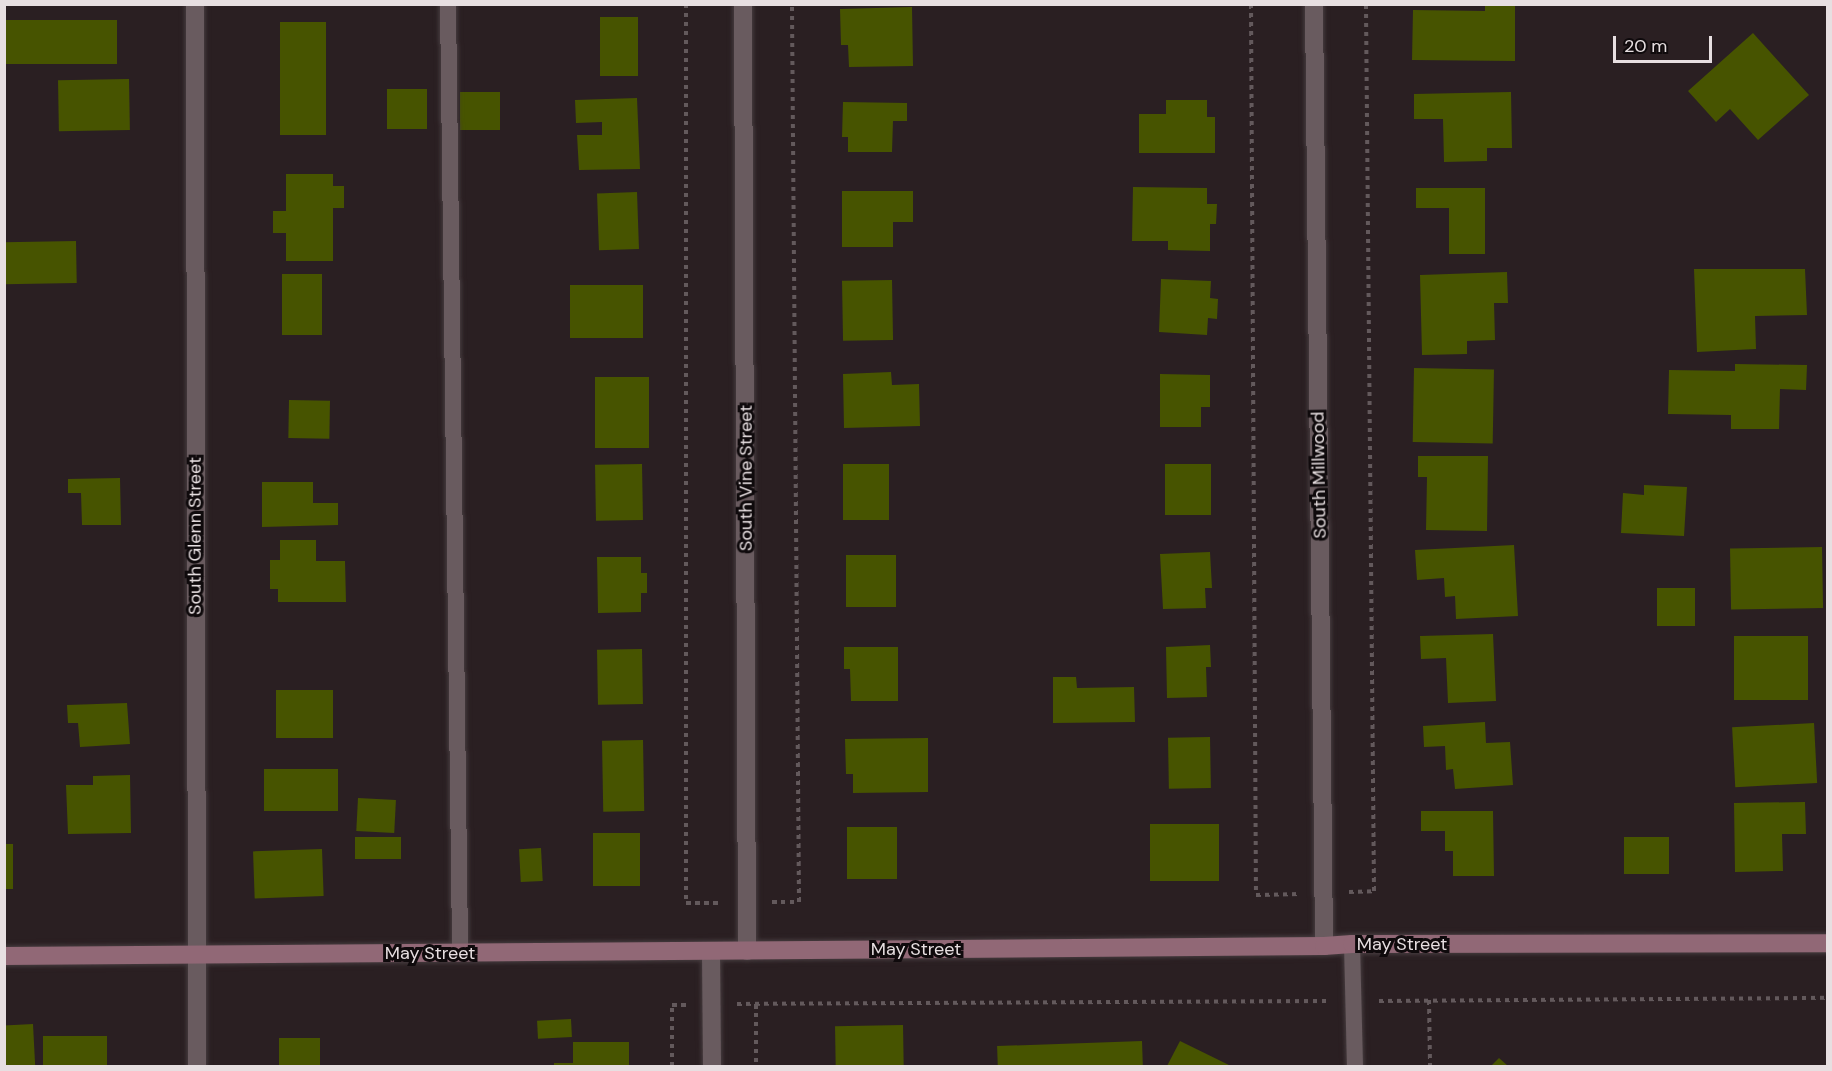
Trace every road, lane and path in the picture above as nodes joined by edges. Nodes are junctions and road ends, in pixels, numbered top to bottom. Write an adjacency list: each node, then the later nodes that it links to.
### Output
1 (195, 4): 14 (street, South Glenn Street)
2 (448, 4): 13 (lane)
3 (743, 4): 12 (street, South Vine Street)
4 (1251, 4): 7 (path)
5 (1314, 4): 7 (street, South Millwood)
6 (1366, 4): 7 (path)
7 (1323, 893): 10 (street, South Millwood)
8 (1827, 943): 9 (street, May Street)
9 (1352, 944): 10 (street, May Street); 18 (lane)
10 (1324, 946): 12 (street, May Street)
11 (711, 951): 12 (street, May Street); 13 (street, May Street); 20 (street)
12 (747, 951)
13 (460, 952): 14 (street, May Street)
14 (195, 955): 15 (street, May Street); 21 (street, South Glenn Street)
15 (4, 956)
16 (1827, 998): 17 (path)
17 (1429, 1000): 18 (path); 26 (path)
18 (1353, 1001): 19 (path); 25 (lane)
19 (756, 1004): 20 (path); 24 (path)
20 (712, 1005): 22 (path); 23 (street)
21 (197, 1066)
22 (672, 1066)
23 (712, 1066)
24 (756, 1066)
25 (1355, 1066)
26 (1430, 1066)

